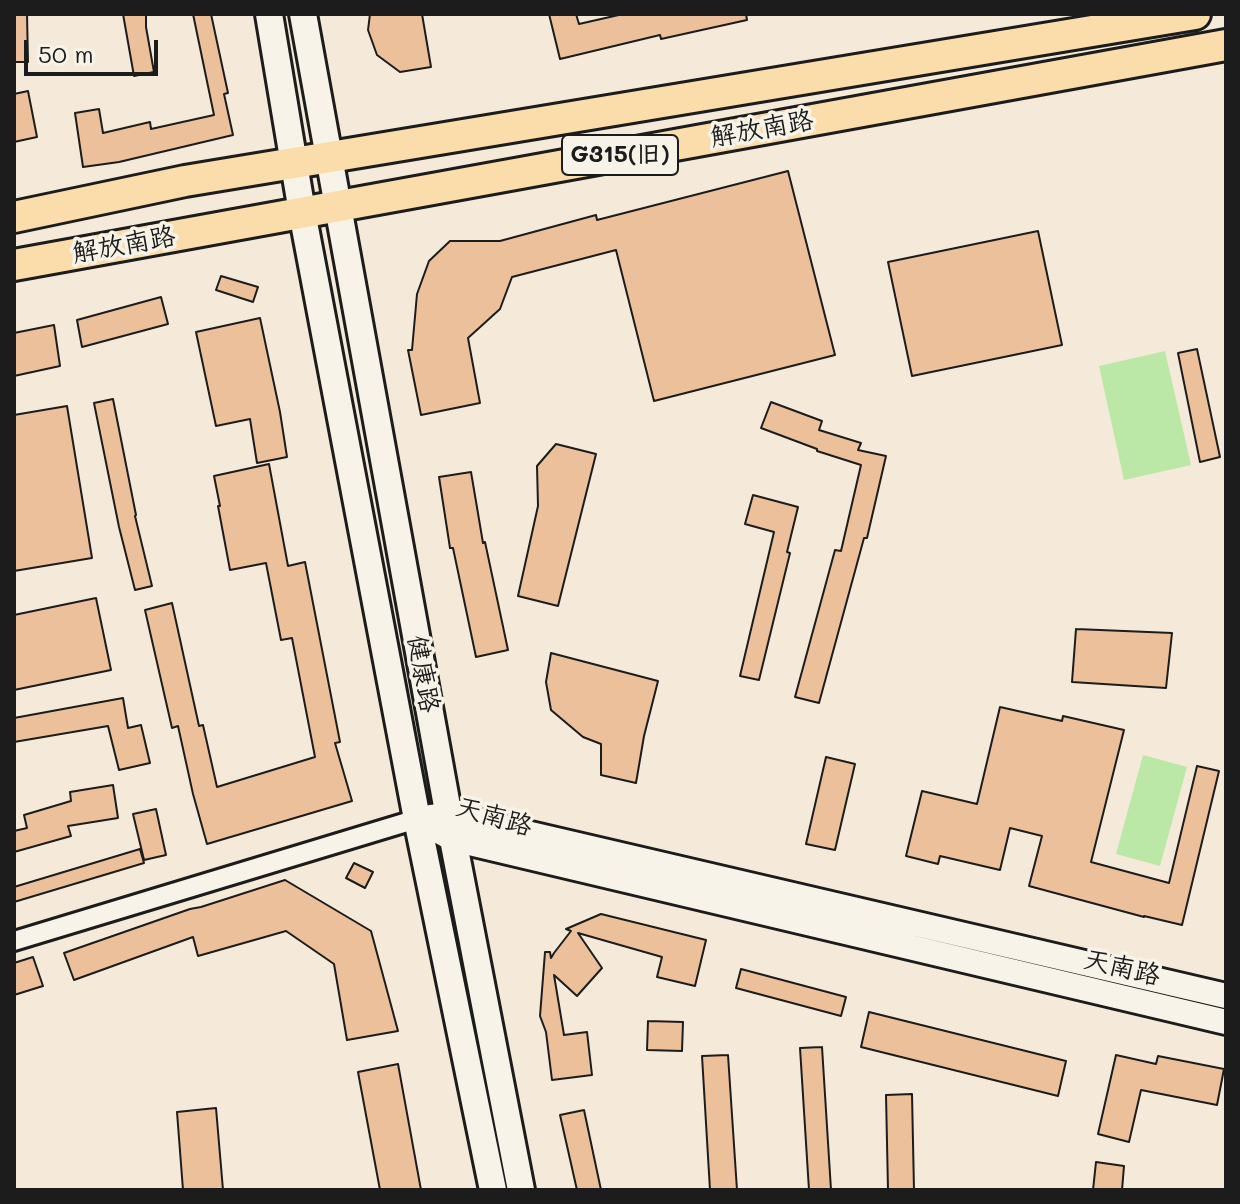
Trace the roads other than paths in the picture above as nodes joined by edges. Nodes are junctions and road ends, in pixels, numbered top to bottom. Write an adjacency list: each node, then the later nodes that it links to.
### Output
1 (269, 14): 6 (main road, 健康路)
2 (303, 14): 5 (main road, 健康路)
3 (1195, 14): 5 (main road, 解放南路 / G315(旧))
4 (1226, 45): 7 (main road, 解放南路 / G315(旧))
5 (328, 157): 6 (main road, 解放南路 / G315(旧)); 7 (main road, 健康路)
6 (295, 163): 8 (main road, 健康路); 9 (main road, 解放南路 / G315(旧))
7 (338, 206): 8 (main road, 解放南路 / G315(旧)); 12 (main road, 健康路)
8 (302, 212): 10 (main road, 解放南路 / G315(旧)); 11 (main road, 健康路)
9 (14, 217)
10 (14, 265)
11 (417, 819): 12 (street, 天南路); 13 (street); 16 (main road, 健康路)
12 (451, 827): 14 (street, 天南路); 15 (street, 天南路); 17 (main road, 健康路)
13 (14, 941)
14 (1226, 996)
15 (1226, 1022)
16 (493, 1190)
17 (521, 1190)

